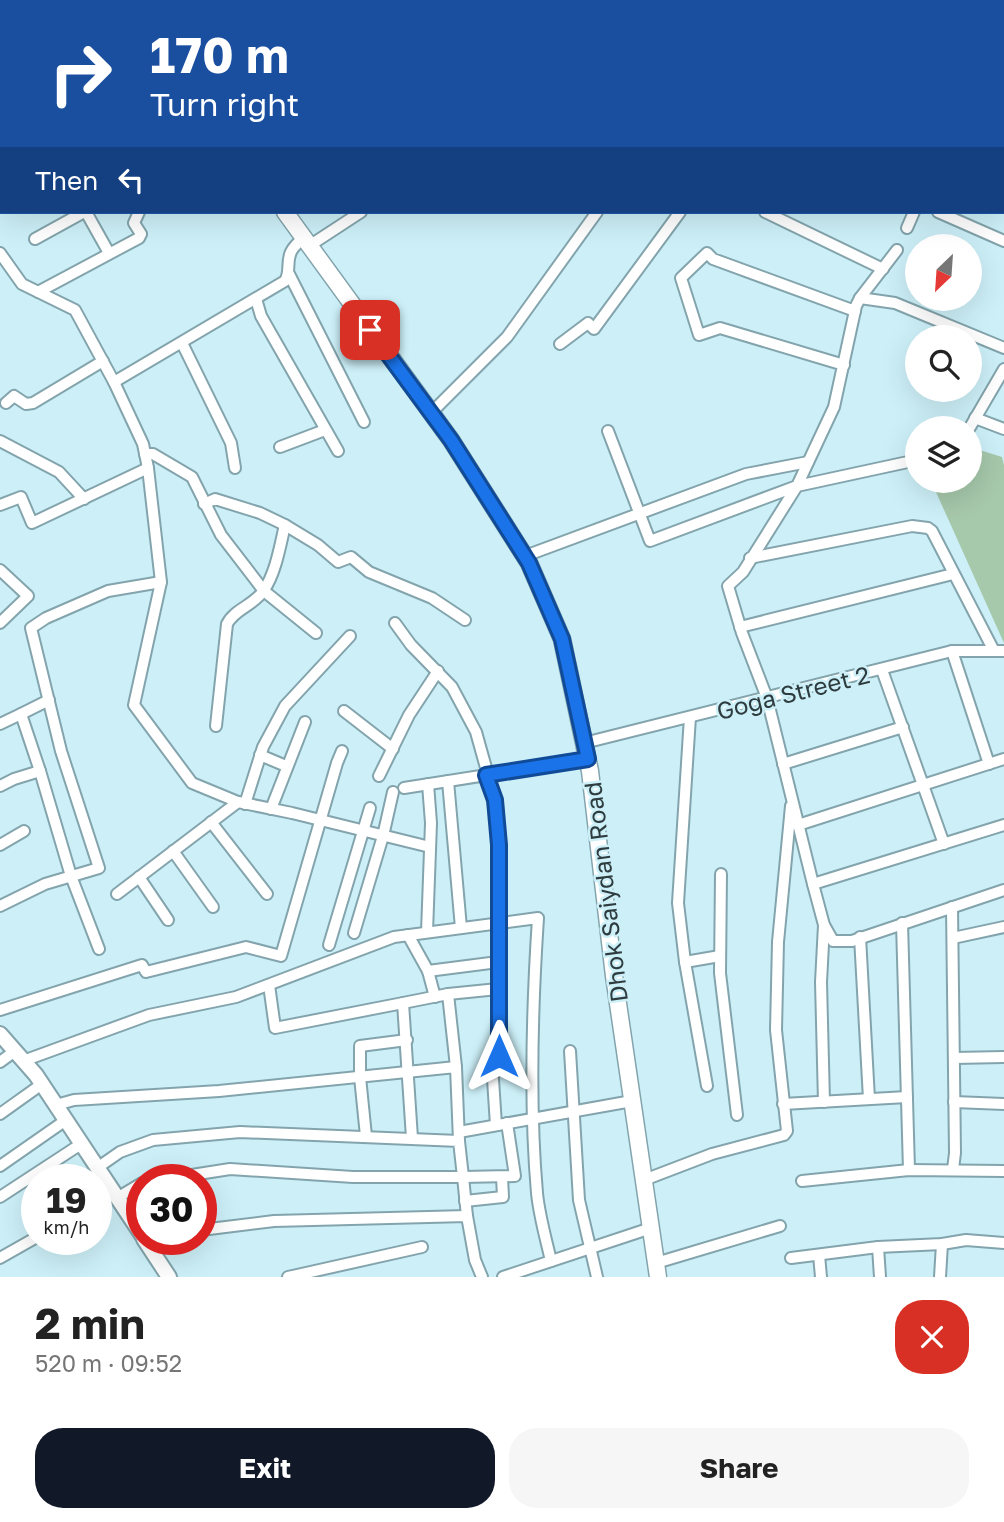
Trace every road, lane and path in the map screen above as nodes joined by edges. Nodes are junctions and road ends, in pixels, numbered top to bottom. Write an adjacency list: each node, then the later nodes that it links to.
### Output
1 (81, 214): 12 (street)
2 (86, 214): 17 (street)
3 (138, 214): 17 (street)
4 (286, 214): 14 (main road, Dhok Saiydan Road)
5 (358, 214): 14 (street)
6 (596, 214): 32 (street)
7 (679, 214): 25 (street)
8 (769, 214): 18 (street)
9 (913, 214): 11 (street)
10 (943, 214): 13 (street)
11 (907, 228)
12 (36, 239)
13 (1004, 241)
14 (306, 242): 19 (street); 32 (main road, Dhok Saiydan Road)
15 (897, 250): 18 (street)
16 (0, 253): 20 (street)
17 (109, 253): 20 (street)
18 (883, 269): 21 (street)
19 (289, 274): 22 (street); 35 (street)
20 (38, 292): 27 (street)
21 (860, 298): 23 (street); 26 (street)
22 (256, 299): 24 (street); 37 (street)
23 (855, 311): 28 (street); 28 (street)
24 (182, 343): 30 (street); 46 (street)
25 (560, 344)
26 (1004, 348)
27 (103, 361): 30 (street); 31 (street)
28 (844, 365): 43 (street)
29 (1003, 371): 33 (street)
30 (114, 382): 42 (street)
31 (6, 403)
32 (431, 413): 53 (main road, Dhok Saiydan Road)
33 (976, 416)
34 (982, 421): 36 (street)
35 (363, 422)
36 (1004, 429)
37 (325, 430): 40 (street); 41 (street)
38 (608, 431): 51 (street)
39 (0, 441): 48 (street)
40 (280, 446)
41 (338, 451)
42 (145, 454): 45 (street); 49 (street)
43 (808, 462): 47 (street); 51 (street)
44 (905, 463): 47 (street)
45 (148, 468): 48 (street); 57 (street)
46 (235, 468)
47 (797, 486): 51 (street); 54 (street)
48 (84, 499): 50 (street)
49 (204, 504): 52 (street); 58 (street)
50 (0, 505)
51 (638, 513): 53 (street)
52 (285, 525): 58 (street); 59 (street)
53 (524, 556): 78 (main road, Dhok Saiydan Road)
54 (751, 558): 56 (street); 62 (street)
55 (0, 570): 60 (street)
56 (953, 573): 62 (street); 66 (street)
57 (160, 582): 70 (street); 95 (street)
58 (264, 591): 63 (street); 76 (street)
59 (465, 620)
60 (0, 623)
61 (395, 623): 68 (street)
62 (740, 627): 69 (street)
63 (316, 633)
64 (350, 636): 81 (street)
65 (952, 651): 66 (street, Goga Street 2); 67 (street, Goga Street 2); 85 (street)
66 (999, 651)
67 (882, 670): 69 (street, Goga Street 2); 77 (street)
68 (438, 671): 79 (street); 88 (street)
69 (767, 698): 73 (street, Goga Street 2); 84 (street)
70 (49, 700): 72 (street); 110 (street)
71 (344, 710): 79 (street)
72 (21, 714): 75 (street); 87 (street)
73 (690, 717): 78 (street, Goga Street 2); 133 (street)
74 (305, 722): 86 (street)
75 (0, 724)
76 (216, 726)
77 (903, 727): 84 (street); 92 (street)
78 (584, 743): 82 (main road, Dhok Saiydan Road)
79 (393, 749): 89 (street)
80 (342, 751): 98 (street)
81 (261, 755): 86 (street); 95 (street)
82 (588, 759): 88 (street); 156 (main road, Dhok Saiydan Road)
83 (1004, 759): 85 (street)
84 (783, 764): 94 (street)
85 (989, 764): 92 (street)
86 (286, 766): 97 (street)
87 (40, 771): 93 (street); 110 (street)
88 (486, 775): 90 (street); 121 (street)
89 (379, 776)
90 (448, 781): 91 (street); 124 (street)
91 (428, 784): 104 (street); 107 (street)
92 (923, 785): 100 (street); 105 (street)
93 (0, 786)
94 (791, 800): 100 (street); 159 (street)
95 (241, 803): 97 (street); 99 (street)
96 (370, 808): 103 (street)
97 (271, 809): 98 (street)
98 (320, 820): 103 (street); 141 (street)
99 (211, 822): 108 (street); 115 (street)
100 (798, 825): 112 (street)
101 (1004, 825): 105 (street)
102 (24, 831): 106 (street)
103 (365, 831): 104 (street); 130 (street)
104 (383, 836): 107 (street); 126 (street)
105 (944, 844): 112 (street)
106 (0, 845)
107 (430, 847): 125 (street)
108 (173, 851): 111 (street); 117 (street)
109 (721, 874): 132 (street)
110 (71, 877): 116 (street); 131 (street)
111 (139, 877): 114 (street); 119 (street)
112 (813, 884): 122 (street)
113 (1004, 890): 118 (street)
114 (117, 894)
115 (267, 894)
116 (0, 906)
117 (213, 907)
118 (952, 907): 120 (street); 129 (street)
119 (168, 920)
120 (902, 923): 128 (street); 154 (street)
121 (498, 924): 124 (street); 134 (street); 165 (street)
122 (824, 925): 128 (street); 157 (street)
123 (1004, 927): 129 (street)
124 (461, 928): 125 (street)
125 (427, 932): 127 (street)
126 (354, 933)
127 (408, 935): 135 (street); 136 (street)
128 (860, 937): 155 (street)
129 (953, 938): 147 (street)
130 (329, 945)
131 (99, 949)
132 (720, 956): 133 (street); 164 (street)
133 (685, 961): 153 (street)
134 (498, 962): 135 (street); 137 (street)
135 (428, 971): 139 (street)
136 (269, 985): 140 (street); 145 (street)
137 (498, 989): 138 (street); 167 (street)
138 (448, 994): 139 (street); 149 (street)
139 (435, 997): 140 (street)
140 (404, 1003): 143 (street)
141 (0, 1010)
142 (0, 1034): 145 (street)
143 (407, 1040): 150 (street); 151 (street)
144 (570, 1051): 162 (street)
145 (19, 1056): 148 (street); 152 (street)
146 (1004, 1057): 147 (street)
147 (954, 1058): 158 (street)
148 (0, 1062)
149 (456, 1067): 150 (street); 169 (street)
150 (410, 1072): 151 (street); 170 (street)
151 (360, 1077): 161 (street); 168 (street)
152 (42, 1084): 161 (street); 163 (street)
153 (707, 1086)
154 (907, 1097): 155 (street); 176 (street)
155 (869, 1099): 157 (street)
156 (632, 1101): 162 (street); 181 (main road, Dhok Saiydan Road)
157 (824, 1102): 159 (street)
158 (954, 1102): 160 (street); 175 (street)
159 (783, 1104): 181 (street)
160 (1004, 1104)
161 (56, 1105): 166 (street)
162 (575, 1111): 165 (street); 198 (street)
163 (0, 1114)
164 (737, 1115)
165 (534, 1118): 167 (street); 203 (street)
166 (66, 1120): 171 (street); 174 (street)
167 (501, 1124): 169 (street); 180 (street)
168 (366, 1136): 170 (street); 173 (street)
169 (459, 1137): 170 (street); 179 (street)
170 (412, 1138)
171 (81, 1144): 172 (street); 185 (street)
172 (94, 1164)
173 (103, 1164)
174 (0, 1166)
175 (953, 1169): 176 (street); 178 (street)
176 (909, 1170): 182 (street)
177 (217, 1171): 179 (street)
178 (1004, 1171)
179 (463, 1177): 180 (street); 187 (street)
180 (502, 1177): 187 (street)
181 (644, 1180): 192 (main road, Dhok Saiydan Road)
182 (802, 1181)
183 (112, 1190): 186 (street)
184 (126, 1193): 186 (street)
185 (0, 1197)
186 (117, 1198): 188 (street)
187 (466, 1201): 189 (street)
188 (126, 1212)
189 (467, 1216): 191 (street); 207 (street)
190 (780, 1226): 204 (street)
191 (217, 1227)
192 (651, 1228): 198 (street); 204 (main road, Dhok Saiydan Road)
193 (1004, 1242): 194 (street)
194 (942, 1244): 197 (street); 212 (street)
195 (21, 1246): 201 (street)
196 (422, 1247): 206 (street)
197 (878, 1247): 200 (street); 211 (street)
198 (590, 1248): 203 (street); 209 (street)
199 (154, 1255): 205 (street)
200 (819, 1255): 202 (street); 210 (street)
201 (0, 1258)
202 (791, 1258)
203 (551, 1261): 208 (street)
204 (657, 1270)
205 (169, 1277)
206 (288, 1277)
207 (482, 1277)
208 (503, 1277)
209 (597, 1277)
210 (821, 1277)
211 (880, 1277)
212 (940, 1277)

